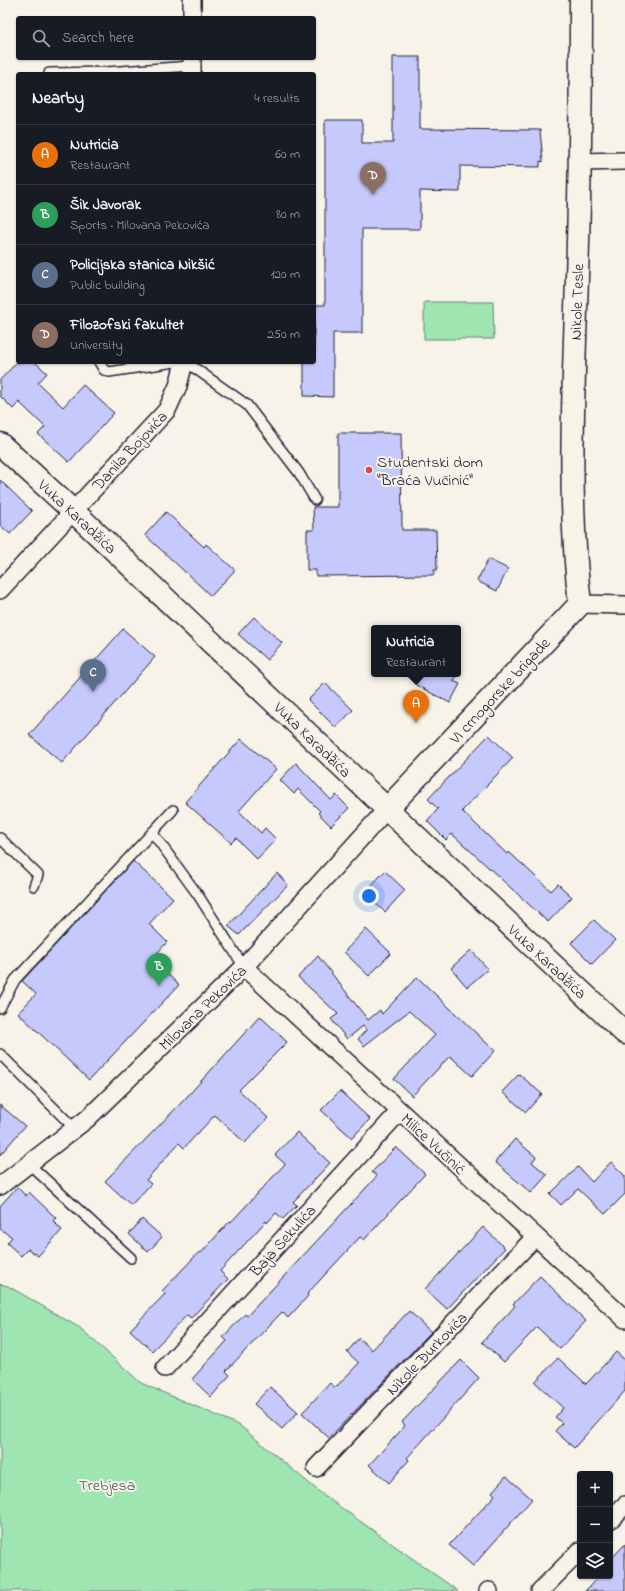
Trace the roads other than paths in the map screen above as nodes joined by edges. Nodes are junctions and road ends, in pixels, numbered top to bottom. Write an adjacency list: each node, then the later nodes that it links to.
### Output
1 (192, 0): 3 (street)
2 (581, 0): 7 (street, Nikole Tesle)
3 (192, 16)
4 (191, 66): 5 (lane)
5 (118, 72)
6 (625, 161): 7 (street)
7 (580, 162): 16 (street, Nikole Tesle)
8 (100, 364): 9 (lane)
9 (162, 364)
10 (184, 364): 14 (street, Danila Bojovića)
11 (188, 364): 13 (lane)
12 (0, 444): 14 (street, Vuka Karadžića)
13 (315, 500)
14 (73, 510): 15 (street, Danila Bojovića); 18 (street, Vuka Karadžića)
15 (0, 590)
16 (580, 604): 17 (street); 18 (street, VI crnogorske brigade)
17 (625, 605)
18 (387, 809): 23 (street, Milovana Pekovića); 25 (street, Vuka Karadžića)
19 (173, 810): 20 (lane)
20 (152, 832): 23 (lane); 24 (lane)
21 (0, 838): 22 (lane)
22 (34, 886)
23 (244, 966): 27 (street, Milice Vučinić); 28 (street, Milovana Pekovića)
24 (0, 1008)
25 (625, 1033)
26 (0, 1054): 28 (lane)
27 (400, 1111): 31 (street, Milice Vučinić); 34 (street, Baja Sekulića)
28 (75, 1129): 29 (street, Milovana Pekovića)
29 (29, 1164): 30 (street, Milovana Pekovića); 32 (lane)
30 (0, 1186)
31 (535, 1237): 33 (street, Milice Vučinić); 35 (street, Nikole Đurkovića)
32 (131, 1258)
33 (625, 1319)
34 (165, 1368)
35 (316, 1468)
36 (625, 1505): 37 (street)
37 (613, 1517)
38 (577, 1554): 39 (street)
39 (540, 1591)

